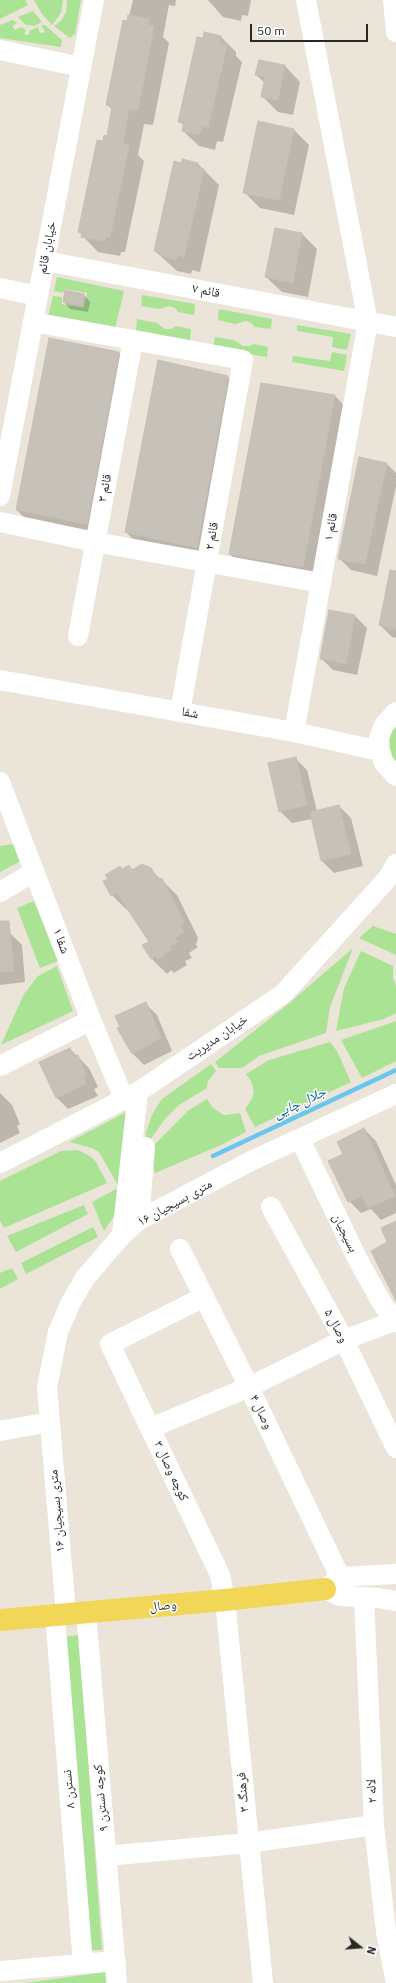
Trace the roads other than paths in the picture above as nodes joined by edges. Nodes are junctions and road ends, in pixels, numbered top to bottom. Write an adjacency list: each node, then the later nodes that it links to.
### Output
1 (94, 0): 6 (street, خیابان قائم)
2 (306, 0): 11 (street)
3 (393, 0): 4 (street)
4 (396, 32)
5 (0, 50): 6 (street)
6 (81, 67): 7 (street, خیابان قائم)
7 (44, 261): 9 (street, خیابان قائم); 11 (street, قائم ۷)
8 (0, 288): 9 (street)
9 (38, 296): 10 (street, خیابان قائم)
10 (33, 322): 13 (street); 14 (street, خیابان قائم)
11 (368, 322): 12 (street, قائم ۷); 18 (street, قائم ۱)
12 (396, 327)
13 (133, 340): 16 (street, قائم ۳); 17 (street, قائم ۲)
14 (0, 496)
15 (0, 522): 16 (street)
16 (95, 542): 17 (street); 19 (street, قائم ۳)
17 (207, 562): 18 (street); 21 (street, قائم ۲)
18 (321, 583): 23 (street, قائم ۱)
19 (78, 636)
20 (0, 680): 21 (street, شفا)
21 (180, 712): 23 (street, شفا)
22 (396, 712): 24 (street)
23 (294, 732): 24 (street, شفا)
24 (380, 751): 25 (street)
25 (396, 776)
26 (0, 782): 28 (street, شفا ۱)
27 (396, 864): 32 (street, خیابان مدیریت)
28 (34, 872): 29 (street); 30 (street, شفا ۱)
29 (0, 892)
30 (91, 1020): 31 (street); 32 (street, شفا ۱)
31 (0, 1066)
32 (137, 1091): 35 (street, خیابان مدیریت); 37 (street); 38 (street)
33 (396, 1094): 34 (street, ۱۶ متری بسیجیان)
34 (300, 1139): 37 (street, ۱۶ متری بسیجیان); 41 (street, بسیجیان)
35 (0, 1163)
36 (271, 1207): 42 (street, وصال ۵)
37 (139, 1220): 38 (street, ۱۶ متری بسیجیان)
38 (122, 1235): 44 (street, ۱۶ متری بسیجیان)
39 (180, 1249): 40 (street, وصال ۴)
40 (204, 1297): 43 (street, وصال ۴); 45 (street, کوچه وصال ۳)
41 (395, 1322): 42 (street)
42 (344, 1340): 43 (street); 47 (street, وصال ۵)
43 (249, 1387): 45 (street); 49 (street, وصال ۴)
44 (50, 1422): 46 (street); 53 (street, ۱۶ متری بسیجیان)
45 (150, 1428): 51 (street, کوچه وصال ۳)
46 (0, 1431)
47 (396, 1448)
48 (396, 1574): 49 (street)
49 (332, 1583): 50 (street); 51 (main road, وصال)
50 (364, 1597): 52 (street); 55 (street, لاله ۲)
51 (225, 1600): 53 (main road, وصال); 56 (street, فرهنگ ۳)
52 (396, 1601)
53 (69, 1614): 54 (main road, وصال); 57 (street, کوچه نسترن ۹); 60 (street, نسترن ۸)
54 (0, 1620)
55 (374, 1825): 56 (street); 58 (street, لاله ۲)
56 (248, 1844): 57 (street); 63 (street, فرهنگ ۳)
57 (106, 1856): 59 (street, کوچه نسترن ۹)
58 (391, 1932): 64 (street, لاله ۲)
59 (116, 1961): 60 (street); 62 (street, کوچه نسترن ۹)
60 (83, 1964): 61 (street)
61 (0, 1971)
62 (117, 1983)
63 (263, 1983)
64 (396, 1983)

